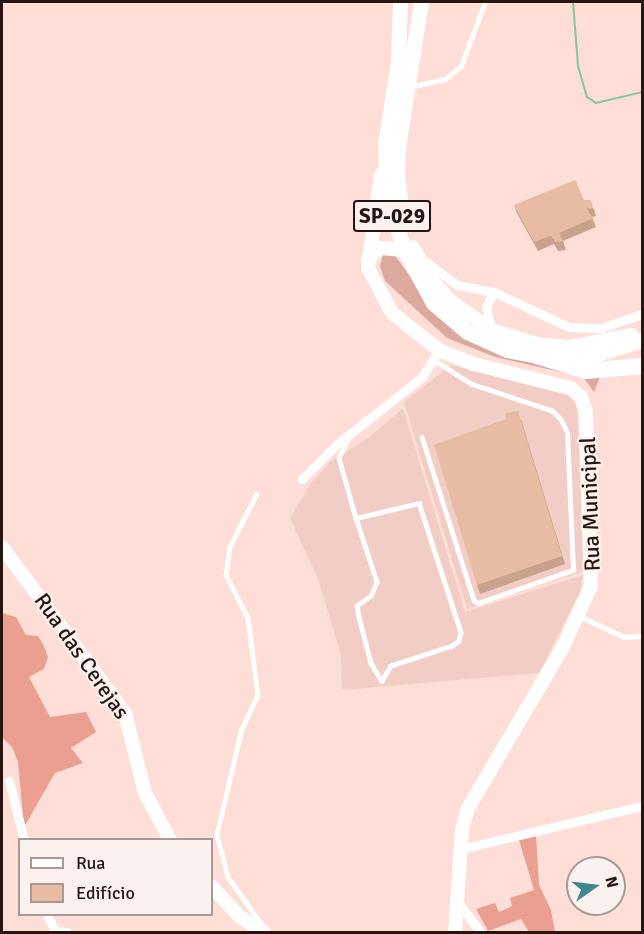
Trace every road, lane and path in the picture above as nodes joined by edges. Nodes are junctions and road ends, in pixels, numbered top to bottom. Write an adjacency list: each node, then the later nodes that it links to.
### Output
1 (400, 2): 5 (highway, SP-029)
2 (421, 2): 4 (highway, SP-029)
3 (485, 2): 4 (lane)
4 (407, 88): 6 (highway, SP-029)
5 (385, 145): 6 (highway, SP-029); 7 (main road, Rua Municipal)
6 (408, 250): 7 (main road); 8 (street); 10 (highway, SP-029); 14 (highway, SP-029)
7 (369, 259): 13 (main road, Rua Municipal)
8 (494, 292): 9 (street); 10 (street)
9 (642, 314)
10 (491, 330): 11 (highway, SP-029)
11 (642, 330)
12 (642, 340): 14 (highway, SP-029)
13 (437, 356): 16 (street); 17 (lane); 22 (main road, Rua Municipal)
14 (537, 356): 15 (highway)
15 (642, 366)
16 (351, 434): 18 (street); 20 (lane)
17 (422, 437)
18 (302, 479)
19 (257, 494): 35 (lane)
20 (356, 518): 20 (lane)
21 (2, 547): 27 (main road, Rua das Cerejas)
22 (580, 616): 23 (lane); 28 (main road, Rua Municipal)
23 (642, 636)
24 (9, 781): 26 (street)
25 (642, 806): 28 (street)
26 (23, 838)
27 (169, 838)
28 (461, 849): 30 (main road, Rua Municipal)
29 (213, 888): 34 (main road)
30 (458, 901): 36 (main road, Rua Municipal); 37 (street)
31 (47, 916): 32 (street)
32 (53, 932): 33 (street)
33 (67, 933)
34 (264, 933)
35 (269, 933)
36 (455, 933)
37 (480, 933)

